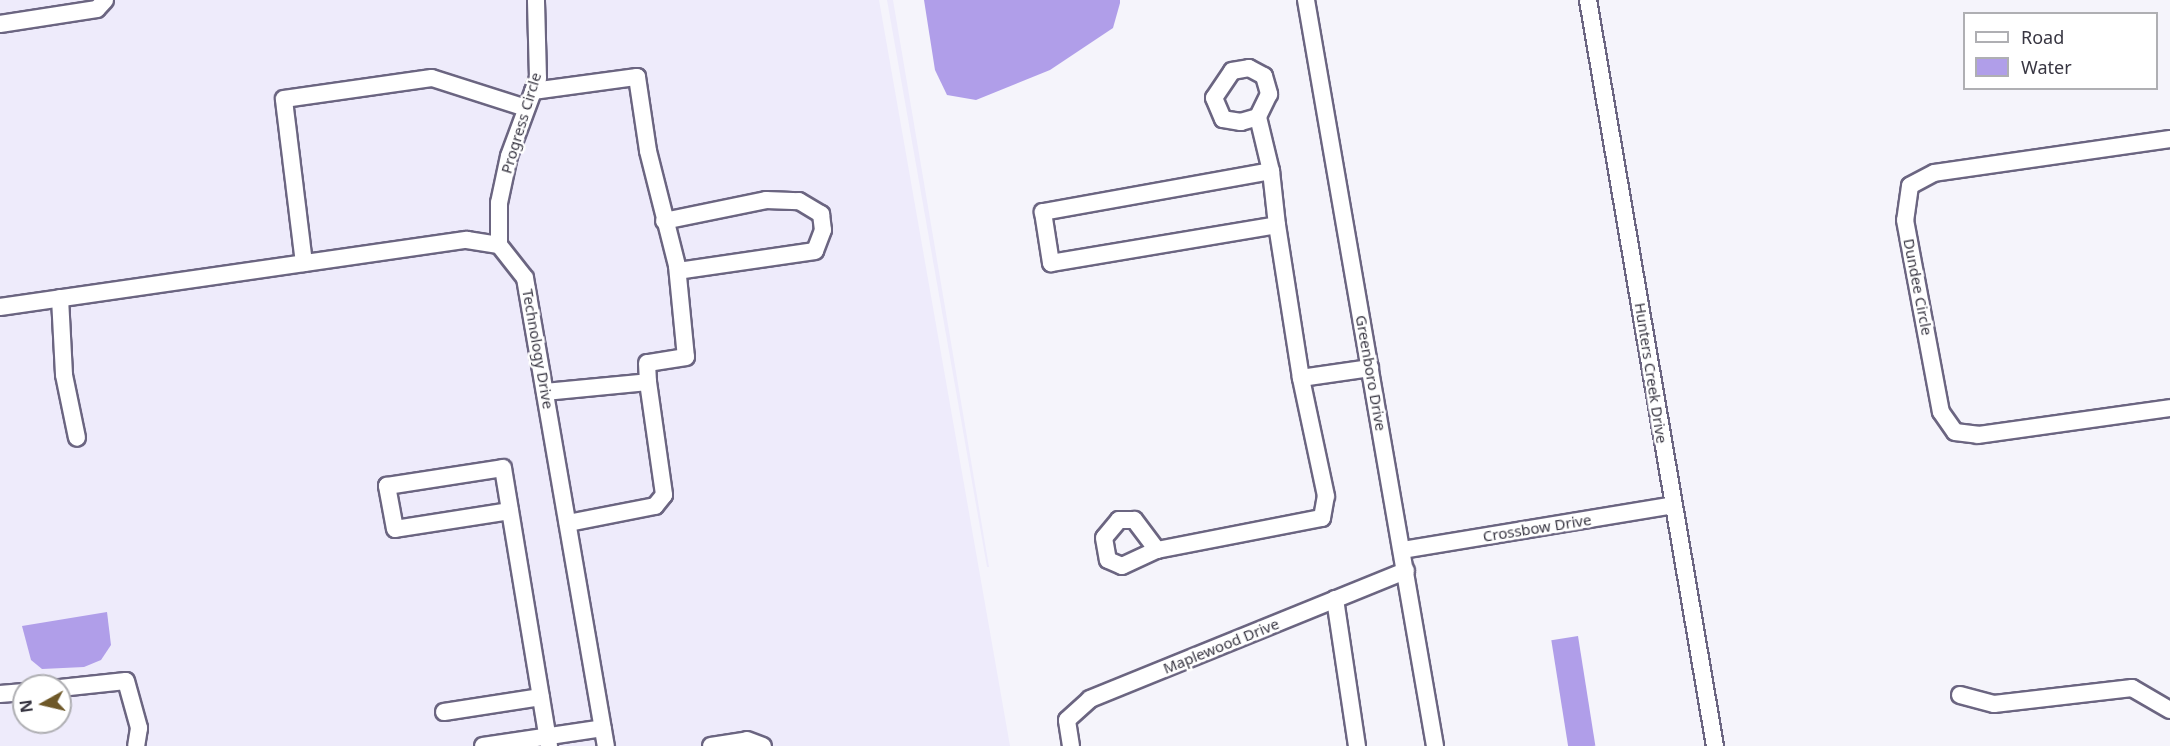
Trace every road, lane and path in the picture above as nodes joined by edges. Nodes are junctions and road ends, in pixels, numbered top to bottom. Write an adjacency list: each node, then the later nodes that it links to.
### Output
1 (105, 0): 5 (street)
2 (536, 0): 6 (street, Progress Circle)
3 (1306, 0): 18 (street, Greenboro Drive)
4 (1588, 0): 24 (street, Hunters Creek Drive)
5 (0, 24)
6 (533, 91): 7 (street, Progress Circle); 11 (street)
7 (526, 108): 13 (street, Progress Circle); 14 (street)
8 (1258, 117): 10 (street)
9 (2170, 139): 22 (street, Dundee Circle)
10 (1271, 171): 12 (street); 12 (street)
11 (664, 221): 15 (street); 15 (street)
12 (1277, 225): 19 (street)
13 (499, 245): 14 (street); 21 (street, Technology Drive)
14 (304, 263): 16 (street)
15 (678, 271): 20 (street)
16 (60, 298): 17 (street); 23 (street)
17 (0, 307)
18 (1370, 368): 19 (street); 28 (street, Greenboro Drive)
19 (1301, 378): 27 (street)
20 (648, 382): 21 (street); 26 (street)
21 (545, 392): 26 (street, Technology Drive)
22 (2170, 408)
23 (77, 438)
24 (1673, 506): 28 (street, Crossbow Drive); 46 (street, Hunters Creek Drive)
25 (510, 511): 25 (street); 33 (street)
26 (567, 523): 36 (street, Technology Drive)
27 (1157, 550)
28 (1402, 550): 29 (street, Greenboro Drive)
29 (1406, 571): 30 (street, Maplewood Drive); 45 (street, Greenboro Drive)
30 (1335, 599): 43 (street, Maplewood Drive); 44 (street)
31 (72, 687): 38 (street)
32 (1959, 695): 34 (street)
33 (541, 697): 35 (street); 37 (street)
34 (2170, 710)
35 (444, 712)
36 (603, 728): 37 (street); 40 (street, Technology Drive)
37 (548, 741): 39 (street)
38 (136, 746)
39 (483, 746)
40 (606, 746)
41 (711, 746): 42 (street)
42 (763, 746)
43 (1071, 746)
44 (1357, 746)
45 (1435, 746)
46 (1714, 746)

